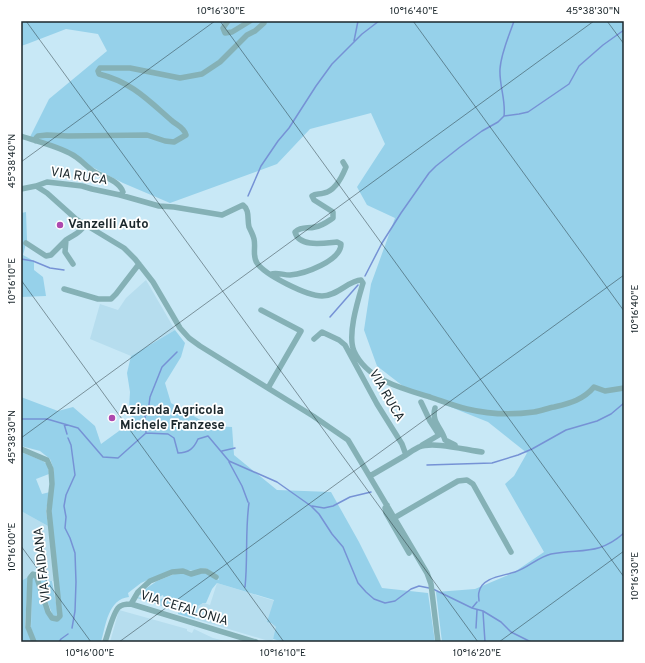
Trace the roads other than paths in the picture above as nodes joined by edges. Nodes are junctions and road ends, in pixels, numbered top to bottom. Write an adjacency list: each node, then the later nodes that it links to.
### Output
1 (228, 21): 2 (street)
2 (250, 21)
3 (263, 21): 5 (street)
4 (21, 136): 5 (street)
5 (36, 141): 9 (street)
6 (343, 162): 15 (street)
7 (36, 186): 8 (street, VIA RUCA); 9 (street, VIA RUCA); 10 (street, VIA RUCA)
8 (21, 188)
9 (120, 195): 15 (street, VIA RUCA)
10 (85, 225): 11 (street); 14 (street, VIA RUCA)
11 (66, 240): 12 (street); 13 (street)
12 (26, 243)
13 (73, 264)
14 (139, 264): 16 (street); 19 (street, VIA RUCA)
15 (271, 274): 20 (street)
16 (64, 289)
17 (261, 310): 19 (street)
18 (314, 339): 27 (street, VIA RUCA)
19 (268, 388): 28 (street, VIA RUCA)
20 (624, 388)
21 (421, 402): 23 (street)
22 (435, 408): 25 (street)
23 (420, 446): 25 (street); 27 (street)
24 (21, 449): 35 (street, VIA FAIDANA)
25 (467, 450): 26 (street)
26 (482, 452)
27 (406, 455): 28 (street)
28 (370, 476): 29 (street, VIA RUCA)
29 (386, 504): 30 (street, VIA RUCA); 31 (street, VIA RUCA)
30 (394, 518): 32 (street); 38 (street, VIA RUCA)
31 (409, 552)
32 (511, 552)
33 (216, 576): 34 (street)
34 (131, 604): 36 (street, VIA CEFALONIA); 37 (street, VIA CEFALONIA)
35 (34, 642)
36 (105, 642)
37 (256, 642)
38 (438, 642)

